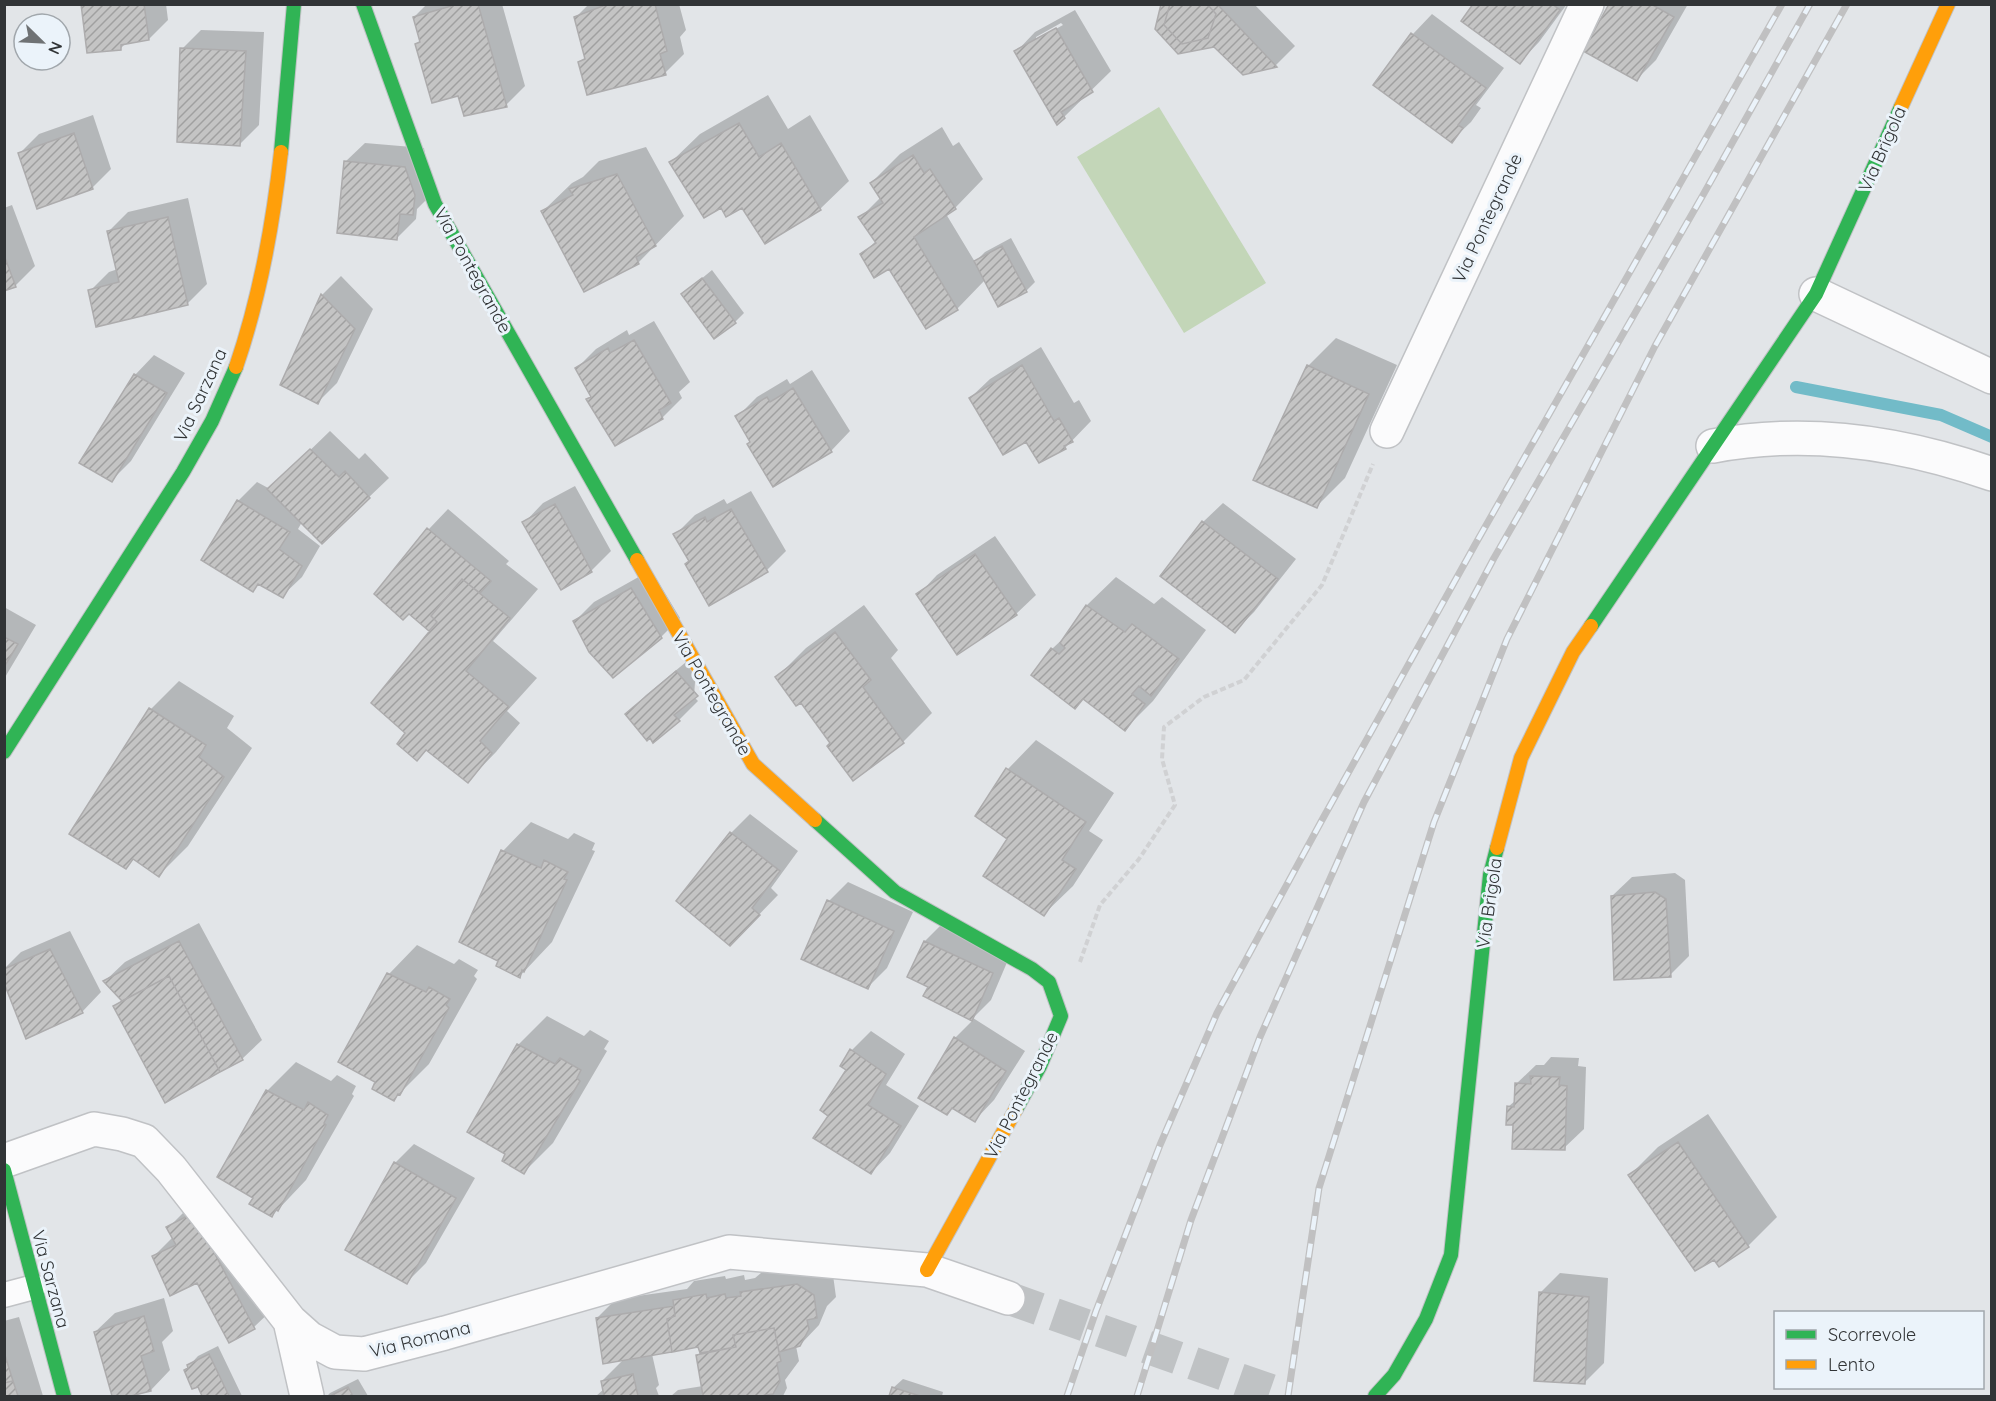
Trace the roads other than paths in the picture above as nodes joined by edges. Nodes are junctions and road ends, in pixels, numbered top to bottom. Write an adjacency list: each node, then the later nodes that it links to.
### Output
1 (294, 4): 10 (street, Via Sarzana)
2 (363, 4): 13 (street, Via Pontegrande)
3 (1587, 4): 7 (street, Via Pontegrande)
4 (1948, 4): 5 (street, Via Brigola)
5 (1816, 294): 6 (street); 8 (street, Via Brigola)
6 (1992, 377)
7 (1387, 431)
8 (1713, 446): 9 (street); 20 (street, Via Brigola)
9 (1992, 474)
10 (4, 752)
11 (4, 1161): 17 (street, Via Romana)
12 (4, 1170): 14 (street, Via Sarzana)
13 (927, 1270): 16 (street, Via Romana); 17 (street, Via Romana)
14 (34, 1287): 15 (lane); 18 (street, Via Sarzana)
15 (4, 1295)
16 (1008, 1298)
17 (290, 1321): 19 (street)
18 (64, 1396)
19 (307, 1396)
20 (1375, 1396)

